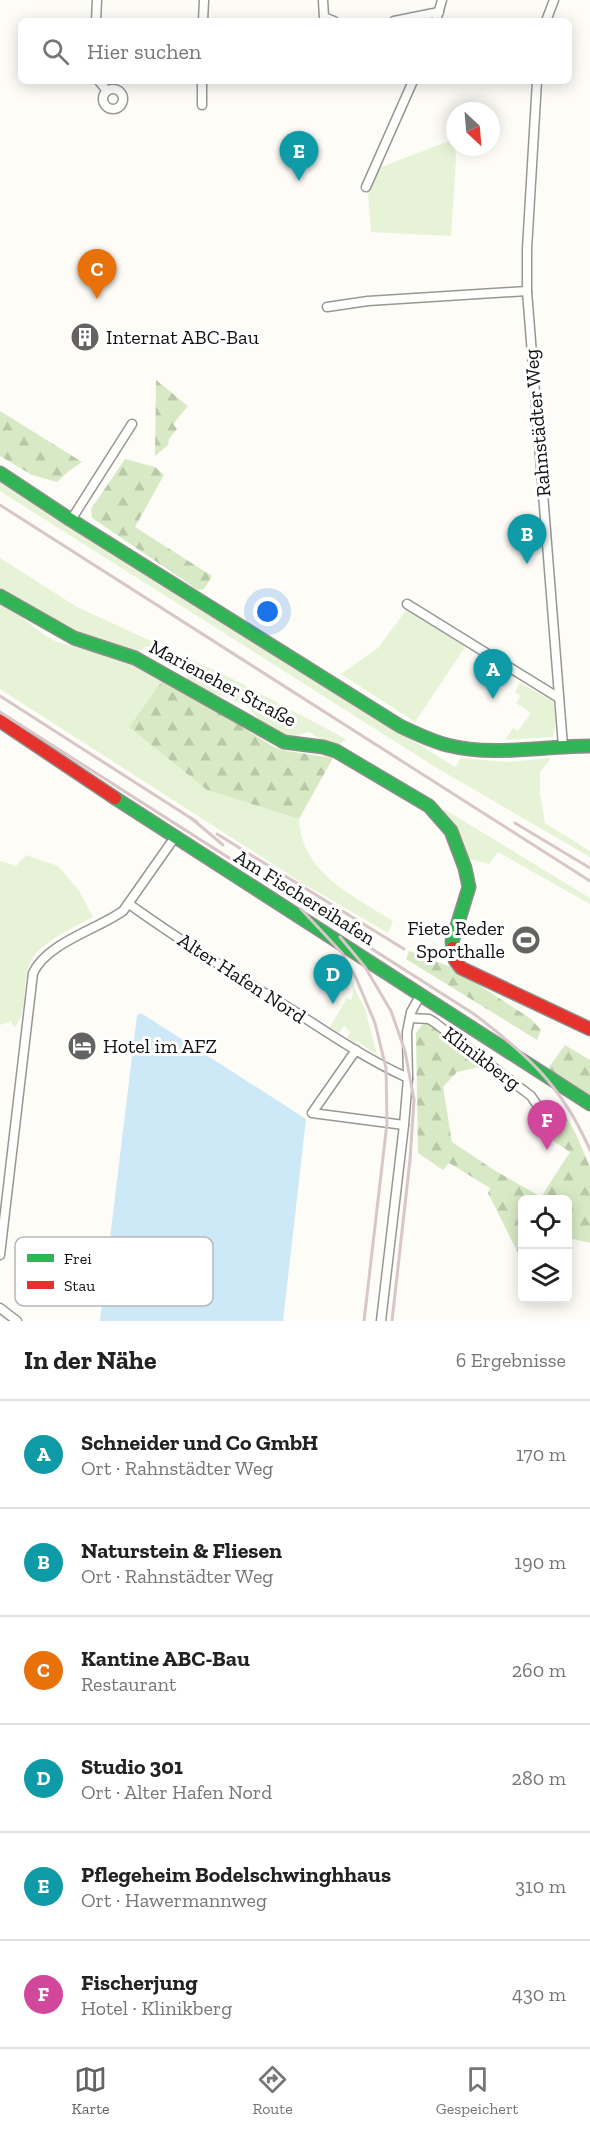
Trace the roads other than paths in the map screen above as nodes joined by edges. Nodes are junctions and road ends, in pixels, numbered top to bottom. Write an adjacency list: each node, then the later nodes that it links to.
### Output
1 (97, 0): 7 (street)
2 (204, 0): 8 (street)
3 (323, 0): 9 (street)
4 (442, 0): 6 (street)
5 (554, 0): 12 (street)
6 (439, 12): 10 (street); 11 (street)
7 (96, 18)
8 (204, 18)
9 (326, 18)
10 (409, 18)
11 (437, 18)
12 (547, 18)
13 (101, 84): 17 (street)
14 (202, 84): 18 (street)
15 (412, 84): 19 (street)
16 (537, 84): 20 (street, Rahnstädter Weg)
17 (106, 91)
18 (202, 105)
19 (366, 187)
20 (526, 291): 21 (street); 27 (street, Rahnstädter Weg)
21 (327, 307)
22 (132, 424): 24 (street)
23 (0, 473): 24 (street)
24 (71, 520): 29 (street)
25 (0, 596): 35 (street, Marieneher Straße)
26 (407, 604): 27 (street)
27 (559, 698): 29 (street, Rahnstädter Weg)
28 (0, 721): 31 (street, Am Fischereihafen)
29 (563, 746): 30 (street)
30 (590, 746)
31 (175, 837): 32 (street); 33 (street, Am Fischereihafen)
32 (129, 904): 36 (street, Alter Hafen Nord); 41 (street)
33 (421, 994): 34 (street); 38 (street, Am Fischereihafen)
34 (410, 1018): 37 (street); 39 (street, Klinikberg)
35 (590, 1029)
36 (356, 1050): 37 (street, Alter Hafen Nord); 40 (street)
37 (408, 1078): 40 (street)
38 (590, 1104)
39 (544, 1115)
40 (404, 1125): 44 (street)
41 (0, 1255)
42 (0, 1308): 43 (street)
43 (17, 1321)
44 (381, 1321)

